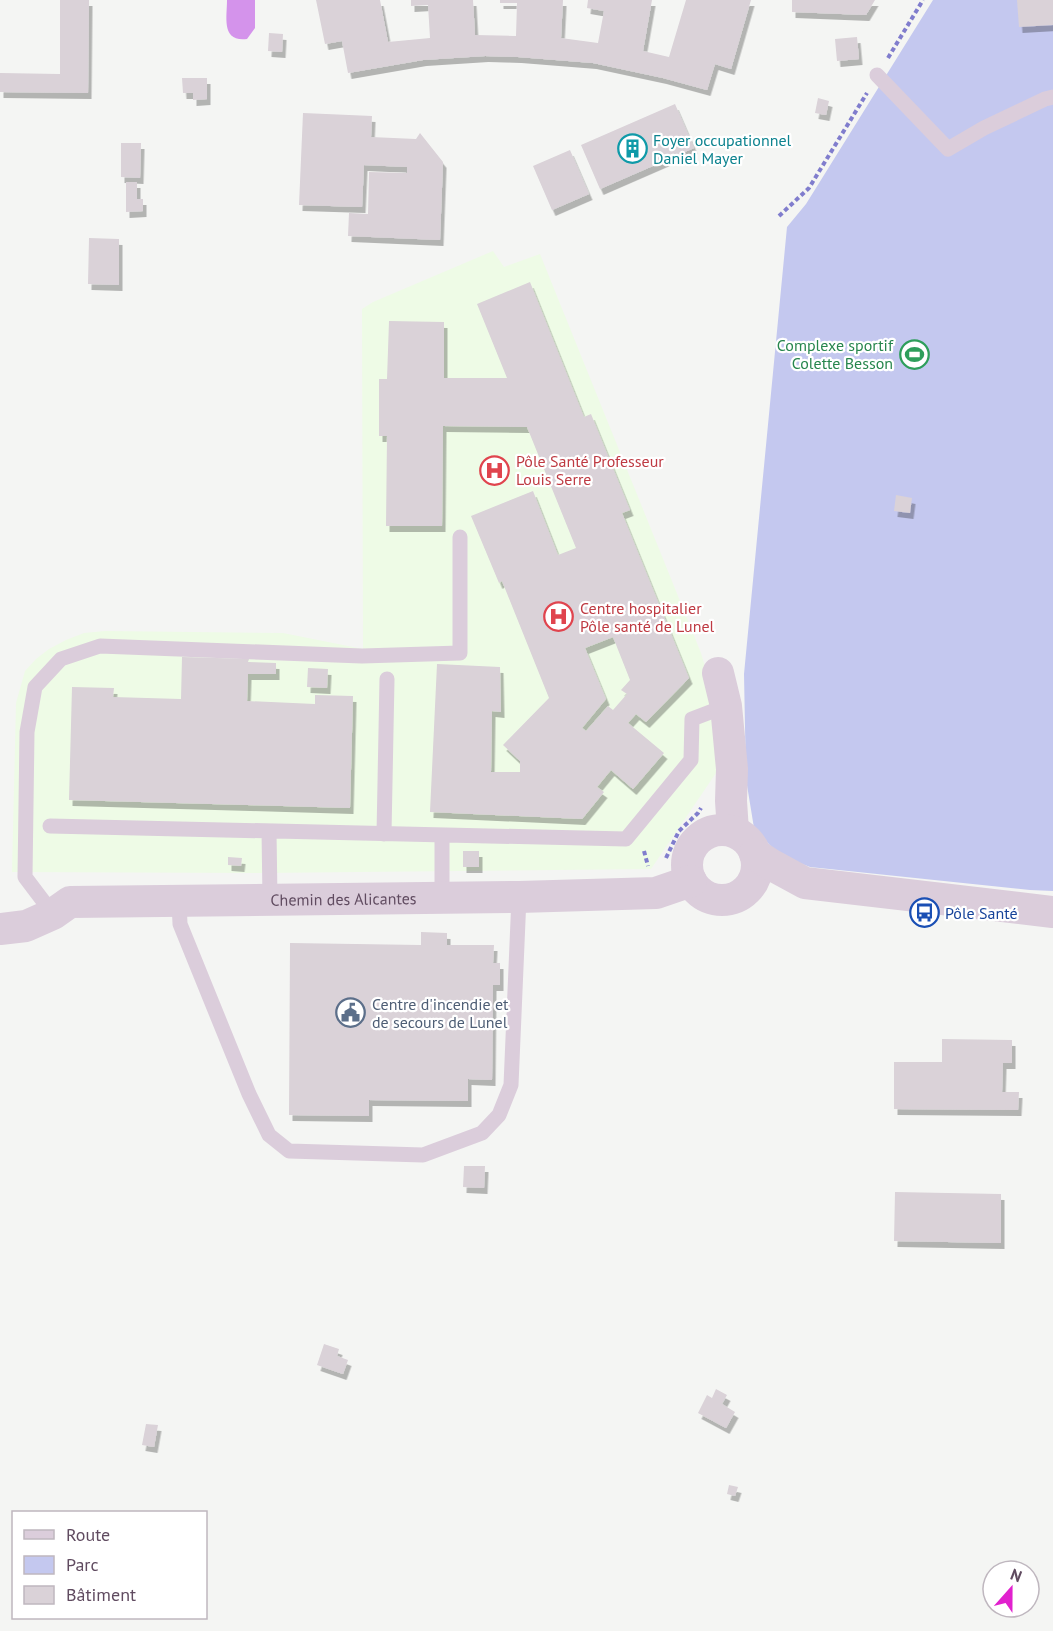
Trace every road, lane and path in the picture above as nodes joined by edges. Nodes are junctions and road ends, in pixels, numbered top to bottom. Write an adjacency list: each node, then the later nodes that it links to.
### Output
1 (923, 0): 2 (path)
2 (877, 75): 3 (lane); 4 (path)
3 (1053, 97)
4 (779, 216)
5 (460, 537): 25 (lane)
6 (718, 673): 8 (street)
7 (387, 679): 13 (lane)
8 (726, 706): 10 (lane); 12 (street)
9 (50, 826): 11 (lane)
10 (637, 827): 14 (lane); 19 (path)
11 (269, 831): 13 (lane); 22 (lane)
12 (733, 831): 15 (street); 16 (street)
13 (384, 834): 14 (lane)
14 (442, 835): 20 (lane)
15 (755, 854): 17 (street); 18 (street)
16 (691, 881): 18 (street); 19 (street, Chemin des Alicantes)
17 (805, 883): 18 (street); 24 (street)
18 (750, 885)
19 (656, 893): 21 (street, Chemin des Alicantes)
20 (442, 897): 21 (street, Chemin des Alicantes); 22 (street, Chemin des Alicantes)
21 (519, 897): 23 (lane)
22 (270, 899): 23 (street, Chemin des Alicantes)
23 (179, 901): 25 (street, Chemin des Alicantes)
24 (1053, 912)
25 (53, 914): 26 (street, Chemin des Alicantes)
26 (0, 929)

